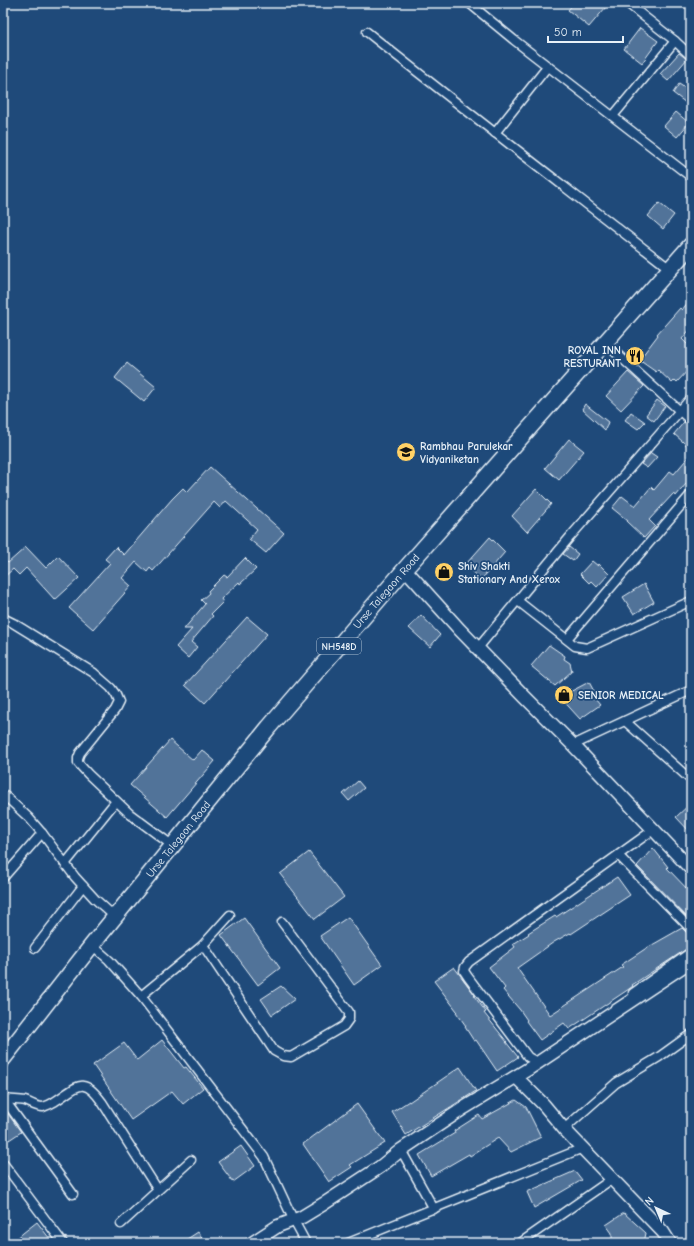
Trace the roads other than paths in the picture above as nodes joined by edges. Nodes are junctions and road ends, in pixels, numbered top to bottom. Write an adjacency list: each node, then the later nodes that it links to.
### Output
1 (469, 3): 6 (street)
2 (627, 3): 4 (street)
3 (367, 32): 8 (street)
4 (675, 41): 5 (street); 7 (street)
5 (691, 56)
6 (548, 66): 7 (street); 8 (street)
7 (613, 116): 9 (street)
8 (495, 133): 11 (street)
9 (691, 177)
10 (691, 245): 11 (highway, Urse Talegaon Road / NH548D)
11 (670, 269): 12 (highway, Urse Talegaon Road / NH548D)
12 (605, 343): 14 (street); 17 (highway, Urse Talegaon Road / NH548D)
13 (691, 398): 14 (street)
14 (680, 411): 15 (street); 18 (street)
15 (691, 421)
16 (691, 494): 21 (street)
17 (405, 569): 22 (street); 31 (highway, Urse Talegaon Road / NH548D)
18 (518, 601): 21 (street); 22 (street)
19 (691, 601): 21 (street)
20 (3, 618): 28 (street)
21 (567, 639)
22 (478, 648): 25 (street)
23 (691, 690): 24 (street)
24 (625, 721): 25 (street); 26 (street)
25 (574, 744): 29 (street)
26 (691, 780)
27 (3, 794): 30 (street)
28 (116, 801): 31 (street); 33 (street)
29 (653, 830): 32 (street); 34 (street)
30 (42, 833): 33 (street); 35 (street)
31 (173, 846): 38 (highway, Urse Talegaon Road / NH548D)
32 (618, 856): 40 (street); 50 (street)
33 (65, 864): 36 (street)
34 (691, 869)
35 (3, 878)
36 (83, 886): 38 (street); 43 (street)
37 (230, 915): 42 (street)
38 (115, 917): 41 (highway, Urse Talegaon Road / NH548D)
39 (282, 922): 42 (street)
40 (691, 929)
41 (92, 945): 46 (street); 49 (highway, Urse Talegaon Road / NH548D)
42 (203, 945): 46 (street)
43 (35, 948)
44 (691, 952): 47 (street)
45 (691, 961): 50 (street)
46 (141, 996): 62 (street)
47 (576, 1033)
48 (691, 1034): 53 (street)
49 (3, 1059)
50 (537, 1062): 51 (street)
51 (516, 1077): 53 (street); 55 (street)
52 (3, 1099): 59 (street); 60 (street)
53 (564, 1129): 54 (street)
54 (583, 1148): 58 (street); 61 (street)
55 (401, 1150): 61 (street); 62 (street)
56 (191, 1160): 59 (street)
57 (3, 1163): 64 (street)
58 (612, 1179): 68 (street); 69 (street)
59 (158, 1190): 63 (street)
60 (73, 1194)
61 (434, 1209): 67 (street)
62 (293, 1219): 65 (street); 66 (street)
63 (121, 1224)
64 (63, 1243)
65 (252, 1243)
66 (306, 1243)
67 (348, 1243)
68 (520, 1243)
69 (670, 1243)

